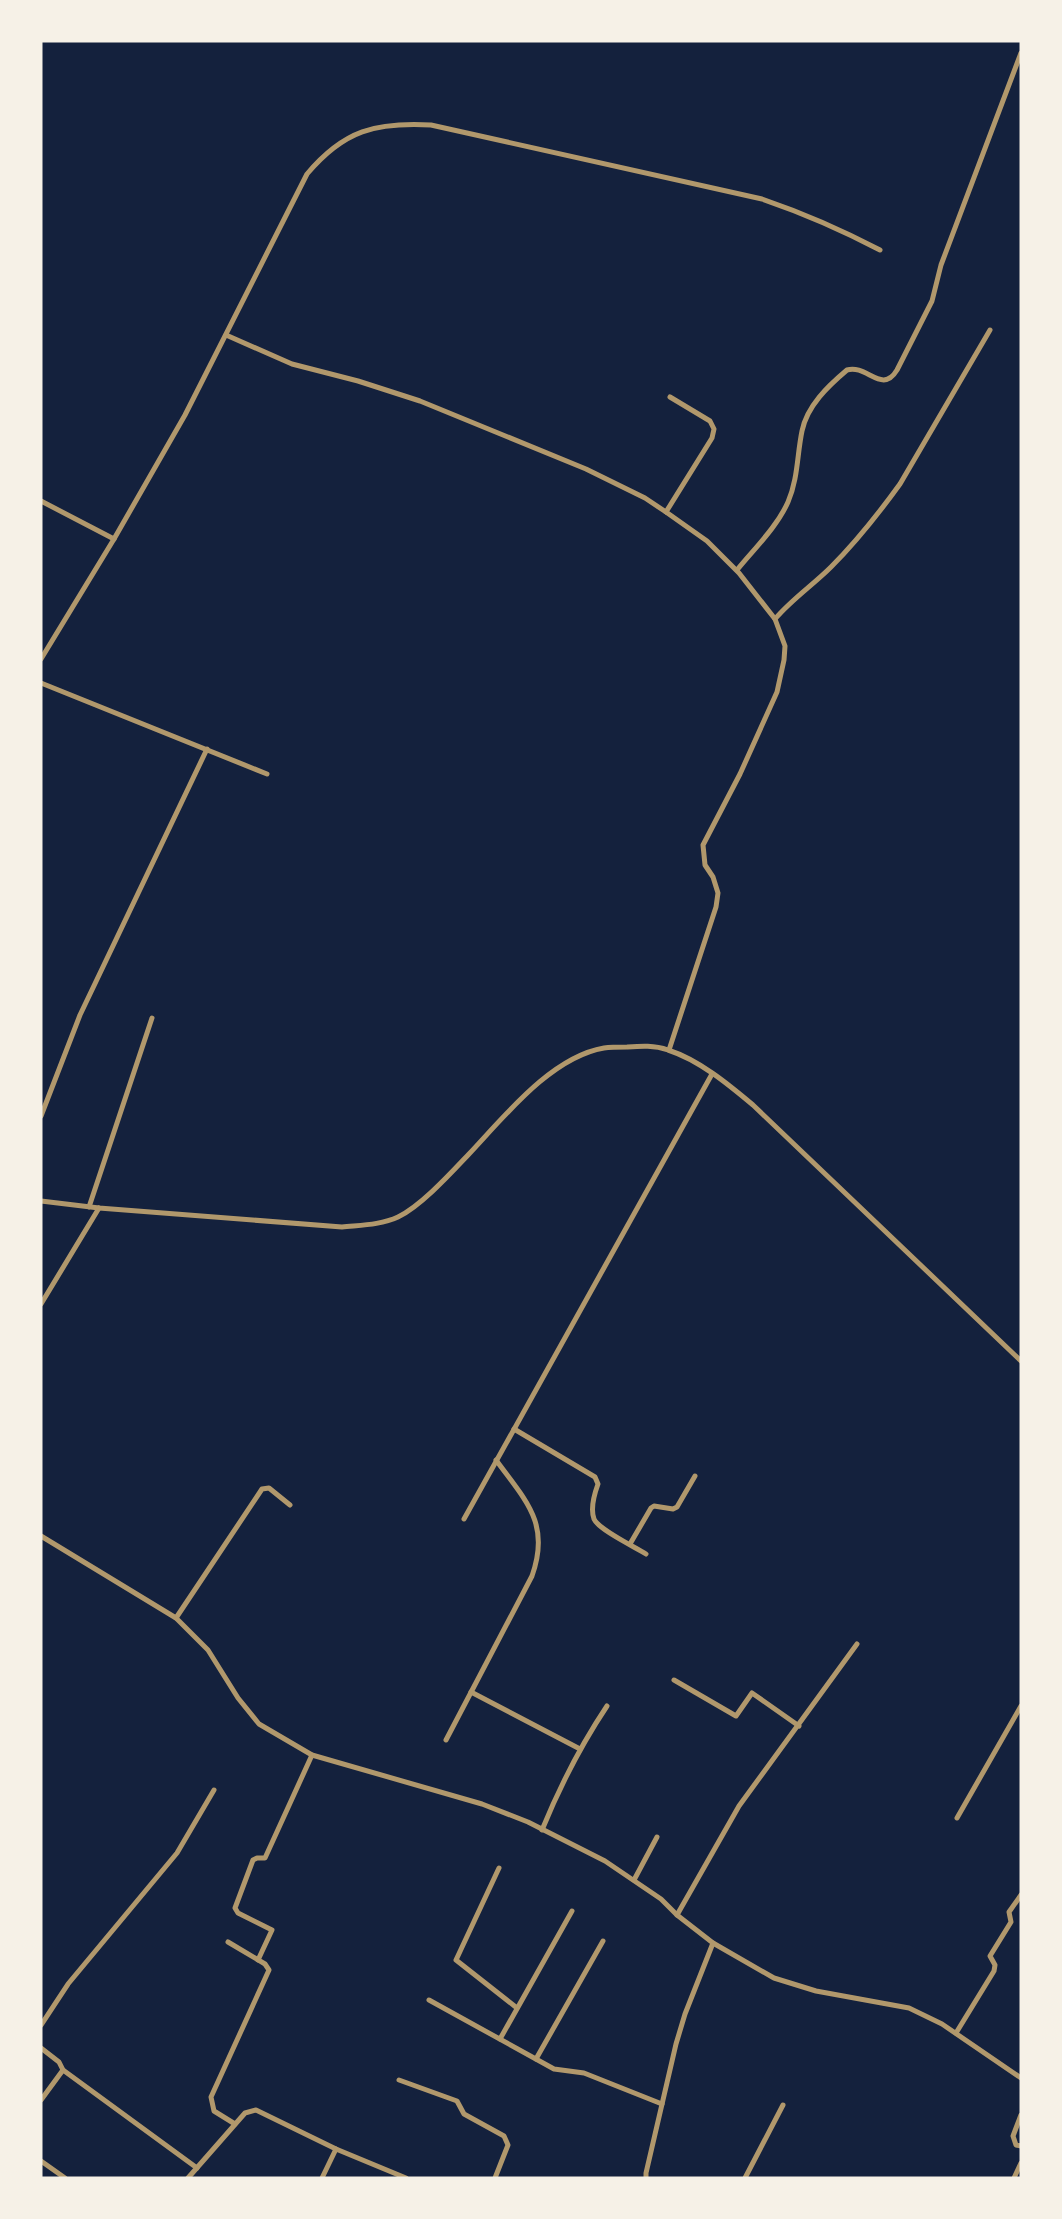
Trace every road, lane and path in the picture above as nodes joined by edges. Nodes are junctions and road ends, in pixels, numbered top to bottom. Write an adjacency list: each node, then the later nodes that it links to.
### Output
1 (1021, 53): 9 (street)
2 (880, 250): 4 (street)
3 (990, 330): 10 (street)
4 (226, 335): 7 (street); 8 (street)
5 (670, 397): 7 (street)
6 (41, 501): 8 (street)
7 (666, 512): 9 (street)
8 (114, 539): 11 (street)
9 (736, 570): 10 (street)
10 (775, 619): 16 (street)
11 (41, 660)
12 (41, 683): 13 (street)
13 (207, 750): 14 (street); 18 (street)
14 (267, 774)
15 (152, 1018): 20 (street)
16 (669, 1050): 17 (street); 21 (street)
17 (712, 1074): 23 (street); 24 (street)
18 (41, 1116)
19 (41, 1201): 20 (street)
20 (89, 1207): 21 (street)
21 (99, 1208): 22 (street)
22 (41, 1304)
23 (1020, 1359)
24 (514, 1429): 25 (street); 30 (street)
25 (496, 1460): 28 (street); 35 (street)
26 (696, 1476): 30 (street)
27 (290, 1505): 32 (street)
28 (464, 1519)
29 (41, 1536): 32 (street)
30 (630, 1544): 31 (street)
31 (646, 1554)
32 (176, 1618): 41 (street)
33 (857, 1644): 38 (street)
34 (674, 1680): 38 (street)
35 (471, 1692): 39 (street); 40 (street)
36 (607, 1706): 40 (street)
37 (1021, 1706): 43 (street)
38 (799, 1726): 50 (street)
39 (446, 1740)
40 (580, 1748): 44 (street)
41 (312, 1755): 44 (street); 54 (street)
42 (214, 1790): 57 (street)
43 (957, 1818)
44 (542, 1830): 47 (street)
45 (657, 1837): 47 (street)
46 (499, 1868): 56 (street)
47 (634, 1880): 50 (street)
48 (1021, 1895): 58 (street)
49 (572, 1911): 56 (street)
50 (677, 1915): 53 (street)
51 (603, 1941): 61 (street)
52 (228, 1942): 54 (street)
53 (714, 1943): 58 (street); 66 (street)
54 (258, 1960): 69 (street)
55 (429, 2000): 59 (street)
56 (517, 2008): 59 (street)
57 (41, 2025)
58 (956, 2033): 63 (street)
59 (500, 2039): 61 (street)
60 (41, 2048): 62 (street)
61 (536, 2059): 66 (street)
62 (63, 2070): 65 (street); 74 (street)
63 (1021, 2078)
64 (399, 2080): 79 (street)
65 (41, 2100)
66 (662, 2104): 80 (street)
67 (783, 2105): 81 (street)
68 (1021, 2115): 70 (street)
69 (235, 2124): 71 (street); 74 (street)
70 (1021, 2146)
71 (336, 2149): 77 (street); 78 (street)
72 (41, 2161): 75 (street)
73 (1021, 2163): 82 (street)
74 (197, 2168): 76 (street)
75 (65, 2178)
76 (188, 2178)
77 (322, 2178)
78 (406, 2178)
79 (495, 2178)
80 (646, 2178)
81 (745, 2178)
82 (1014, 2178)

